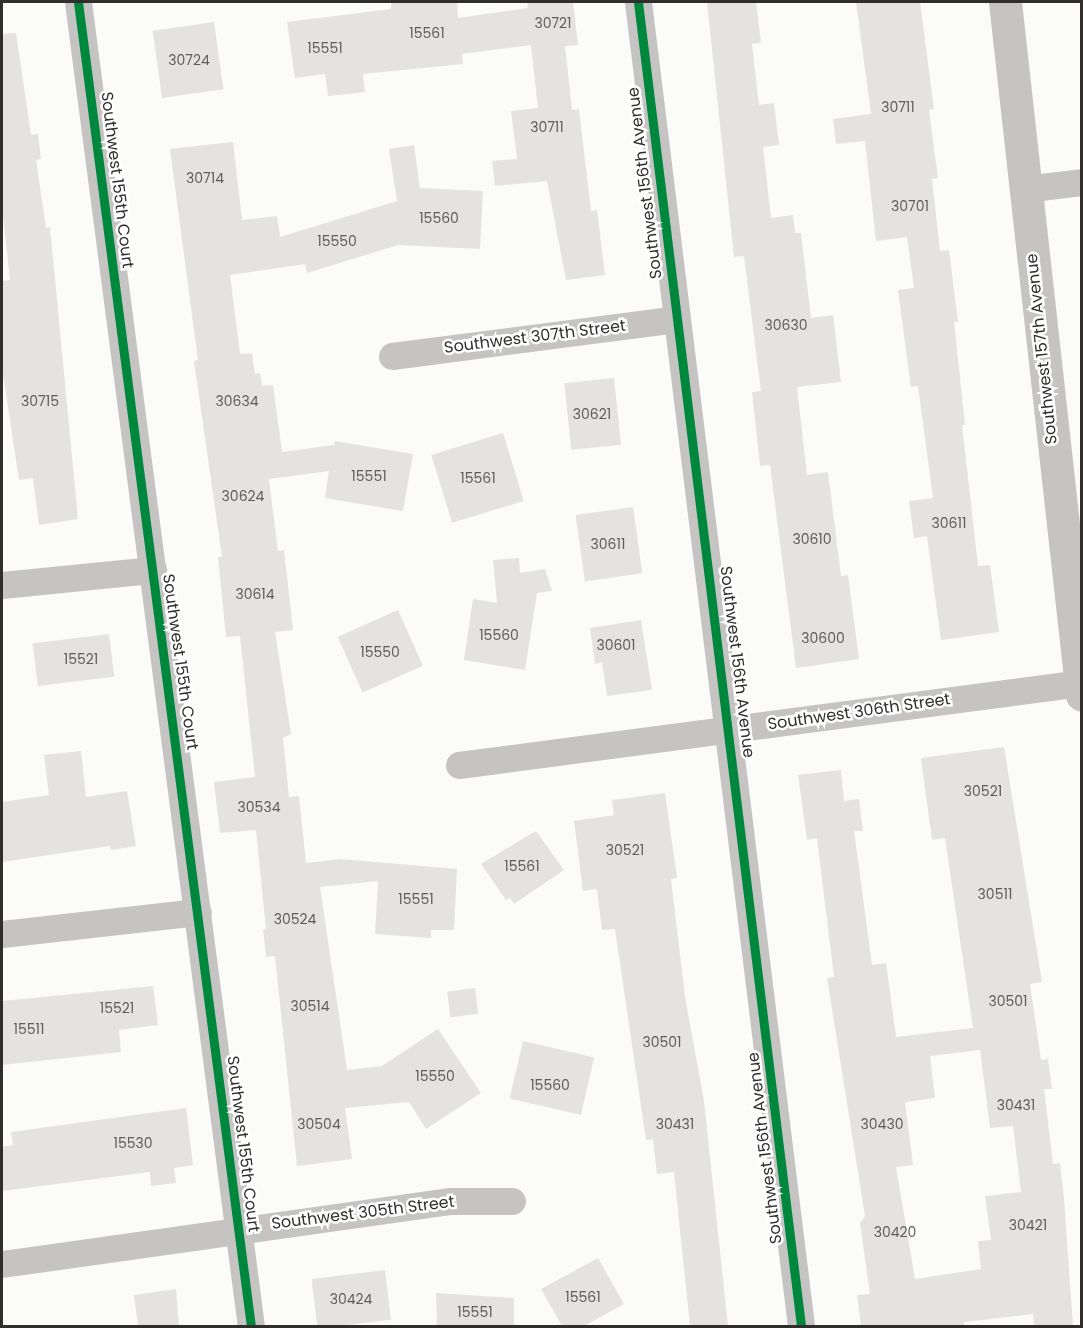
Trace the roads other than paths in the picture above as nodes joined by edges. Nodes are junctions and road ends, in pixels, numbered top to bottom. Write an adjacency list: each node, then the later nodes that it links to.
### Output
1 (78, 2): 8 (street, Southwest 155th Court)
2 (638, 2): 6 (street, Southwest 156th Avenue)
3 (1005, 2): 5 (street, Southwest 157th Avenue)
4 (1082, 182): 5 (street)
5 (1024, 189): 10 (street, Southwest 157th Avenue)
6 (677, 319): 7 (street, Southwest 307th Street); 11 (street, Southwest 156th Avenue)
7 (392, 356)
8 (153, 570): 9 (street); 13 (street, Southwest 155th Court)
9 (2, 585)
10 (1081, 689): 11 (street, Southwest 306th Street)
11 (730, 730): 12 (street, Southwest 306th Street); 19 (street, Southwest 156th Avenue)
12 (459, 765)
13 (198, 912): 14 (street); 16 (street, Southwest 155th Court)
14 (2, 934)
15 (512, 1201): 16 (street, Southwest 305th Street)
16 (238, 1229): 17 (street, Southwest 305th Street); 18 (street, Southwest 155th Court)
17 (2, 1264)
18 (251, 1326)
19 (801, 1326)

